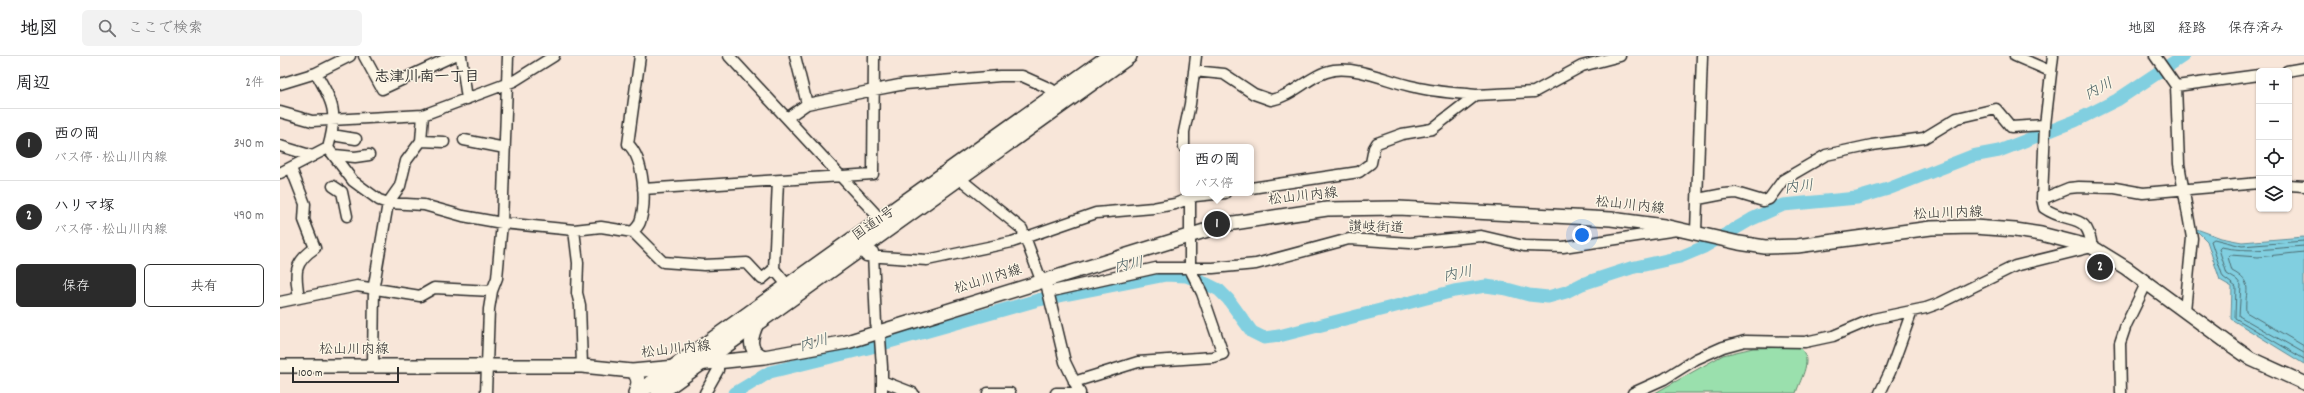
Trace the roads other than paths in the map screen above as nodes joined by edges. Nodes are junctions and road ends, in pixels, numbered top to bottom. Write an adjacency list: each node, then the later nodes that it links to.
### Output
1 (350, 56): 23 (street)
2 (364, 56): 3 (street)
3 (453, 56)
4 (461, 56): 30 (street)
5 (508, 56): 26 (street)
6 (554, 56): 26 (street)
7 (640, 56): 60 (street)
8 (729, 56): 35 (street)
9 (795, 56): 32 (street)
10 (874, 56): 28 (street)
11 (1110, 56): 31 (highway, 国道11号)
12 (1129, 56): 31 (highway, 国道11号)
13 (1196, 56): 22 (street)
14 (1620, 56): 29 (street)
15 (1702, 56): 64 (street)
16 (2015, 56): 21 (street)
17 (2053, 56): 21 (street)
18 (2157, 59): 25 (street)
19 (2304, 68): 20 (street)
20 (2292, 70)
21 (2050, 71): 37 (street)
22 (1194, 72): 29 (street); 43 (street)
23 (316, 73): 27 (street); 36 (street)
24 (2256, 75): 25 (street)
25 (2173, 82): 61 (street)
26 (507, 83): 30 (street); 45 (street)
27 (280, 84)
28 (874, 90): 31 (street); 32 (street); 51 (street)
29 (1476, 95): 59 (street)
30 (467, 99): 34 (street)
31 (1058, 99): 52 (highway, 国道11号); 69 (highway, 国道11号)
32 (807, 104): 35 (street)
33 (280, 112): 36 (street)
34 (423, 115): 36 (street); 41 (street)
35 (787, 118): 51 (street)
36 (333, 121): 38 (street)
37 (2045, 126): 64 (street); 65 (street)
38 (332, 135): 39 (street); 46 (street)
39 (356, 139)
40 (464, 140): 45 (street)
41 (421, 141): 42 (street); 66 (street)
42 (444, 142)
43 (1184, 144)
44 (280, 146): 48 (street)
45 (505, 148): 68 (street)
46 (332, 152): 47 (street); 48 (street); 53 (street)
47 (369, 155)
48 (314, 156): 49 (street)
49 (291, 168): 50 (street); 85 (street)
50 (280, 173)
51 (840, 176): 54 (street); 69 (street)
52 (959, 178): 69 (highway, 国道11号); 75 (street)
53 (353, 181): 62 (street); 66 (street)
54 (778, 181): 60 (street); 77 (street)
55 (2256, 183): 61 (street)
56 (2292, 185): 58 (street)
57 (333, 186): 62 (street)
58 (2304, 186)
59 (1254, 188)
60 (643, 189): 72 (street)
61 (2183, 191): 65 (street); 88 (street)
62 (342, 192): 67 (street)
63 (1190, 196): 74 (street); 75 (street)
64 (1698, 199): 73 (street)
65 (2042, 199): 76 (street)
66 (388, 203): 68 (street); 82 (street)
67 (347, 216)
68 (502, 223): 71 (street); 83 (street)
69 (884, 223): 81 (highway, 国道11号); 89 (highway, 国道11号)
70 (1683, 229): 73 (main road, 松山川内線); 74 (main road, 松山川内線); 78 (street, 讃岐街道)
71 (574, 230): 72 (street); 97 (street)
72 (633, 232): 77 (street)
73 (1696, 232): 76 (main road, 松山川内線)
74 (1189, 234): 78 (street); 79 (main road, 松山川内線)
75 (1026, 237): 79 (street); 90 (street)
76 (2092, 247): 80 (main road, 松山川内線); 87 (street)
77 (774, 270): 81 (street)
78 (1191, 271): 84 (street, 讃岐街道); 101 (street)
79 (1043, 279): 84 (street); 90 (main road, 松山川内線)
80 (2146, 284): 88 (main road, 松山川内線); 115 (street)
81 (788, 286): 98 (highway, 国道11号)
82 (375, 287): 83 (street); 85 (street); 95 (street)
83 (492, 291): 96 (street)
84 (1049, 293): 101 (street)
85 (299, 298): 86 (street)
86 (280, 302)
87 (1912, 310): 113 (street); 114 (street)
88 (2185, 311): 102 (main road, 松山川内線)
89 (757, 323): 91 (main road); 93 (highway, 国道11号)
90 (879, 335): 91 (main road, 松山川内線); 100 (street)
91 (764, 357): 92 (main road, 松山川内線)
92 (718, 362): 93 (main road, 松山川内線); 106 (street)
93 (698, 364): 98 (main road, 松山川内線); 105 (highway, 国道11号)
94 (280, 366): 95 (main road, 松山川内線)
95 (373, 366): 96 (main road, 松山川内線)
96 (487, 366): 97 (main road, 松山川内線); 103 (street)
97 (582, 366): 99 (main road, 松山川内線)
98 (674, 367): 99 (main road, 松山川内線); 104 (highway, 国道11号)
99 (632, 371): 104 (main road)
100 (882, 381): 107 (street); 108 (street)
101 (1074, 382): 112 (street)
102 (2304, 383)
103 (486, 393)
104 (636, 393)
105 (660, 393)
106 (705, 393)
107 (882, 393)
108 (913, 393)
109 (988, 393): 110 (street)
110 (1010, 393)
111 (1056, 393): 112 (street)
112 (1080, 393)
113 (1633, 393)
114 (1880, 393)
115 (2121, 393)

